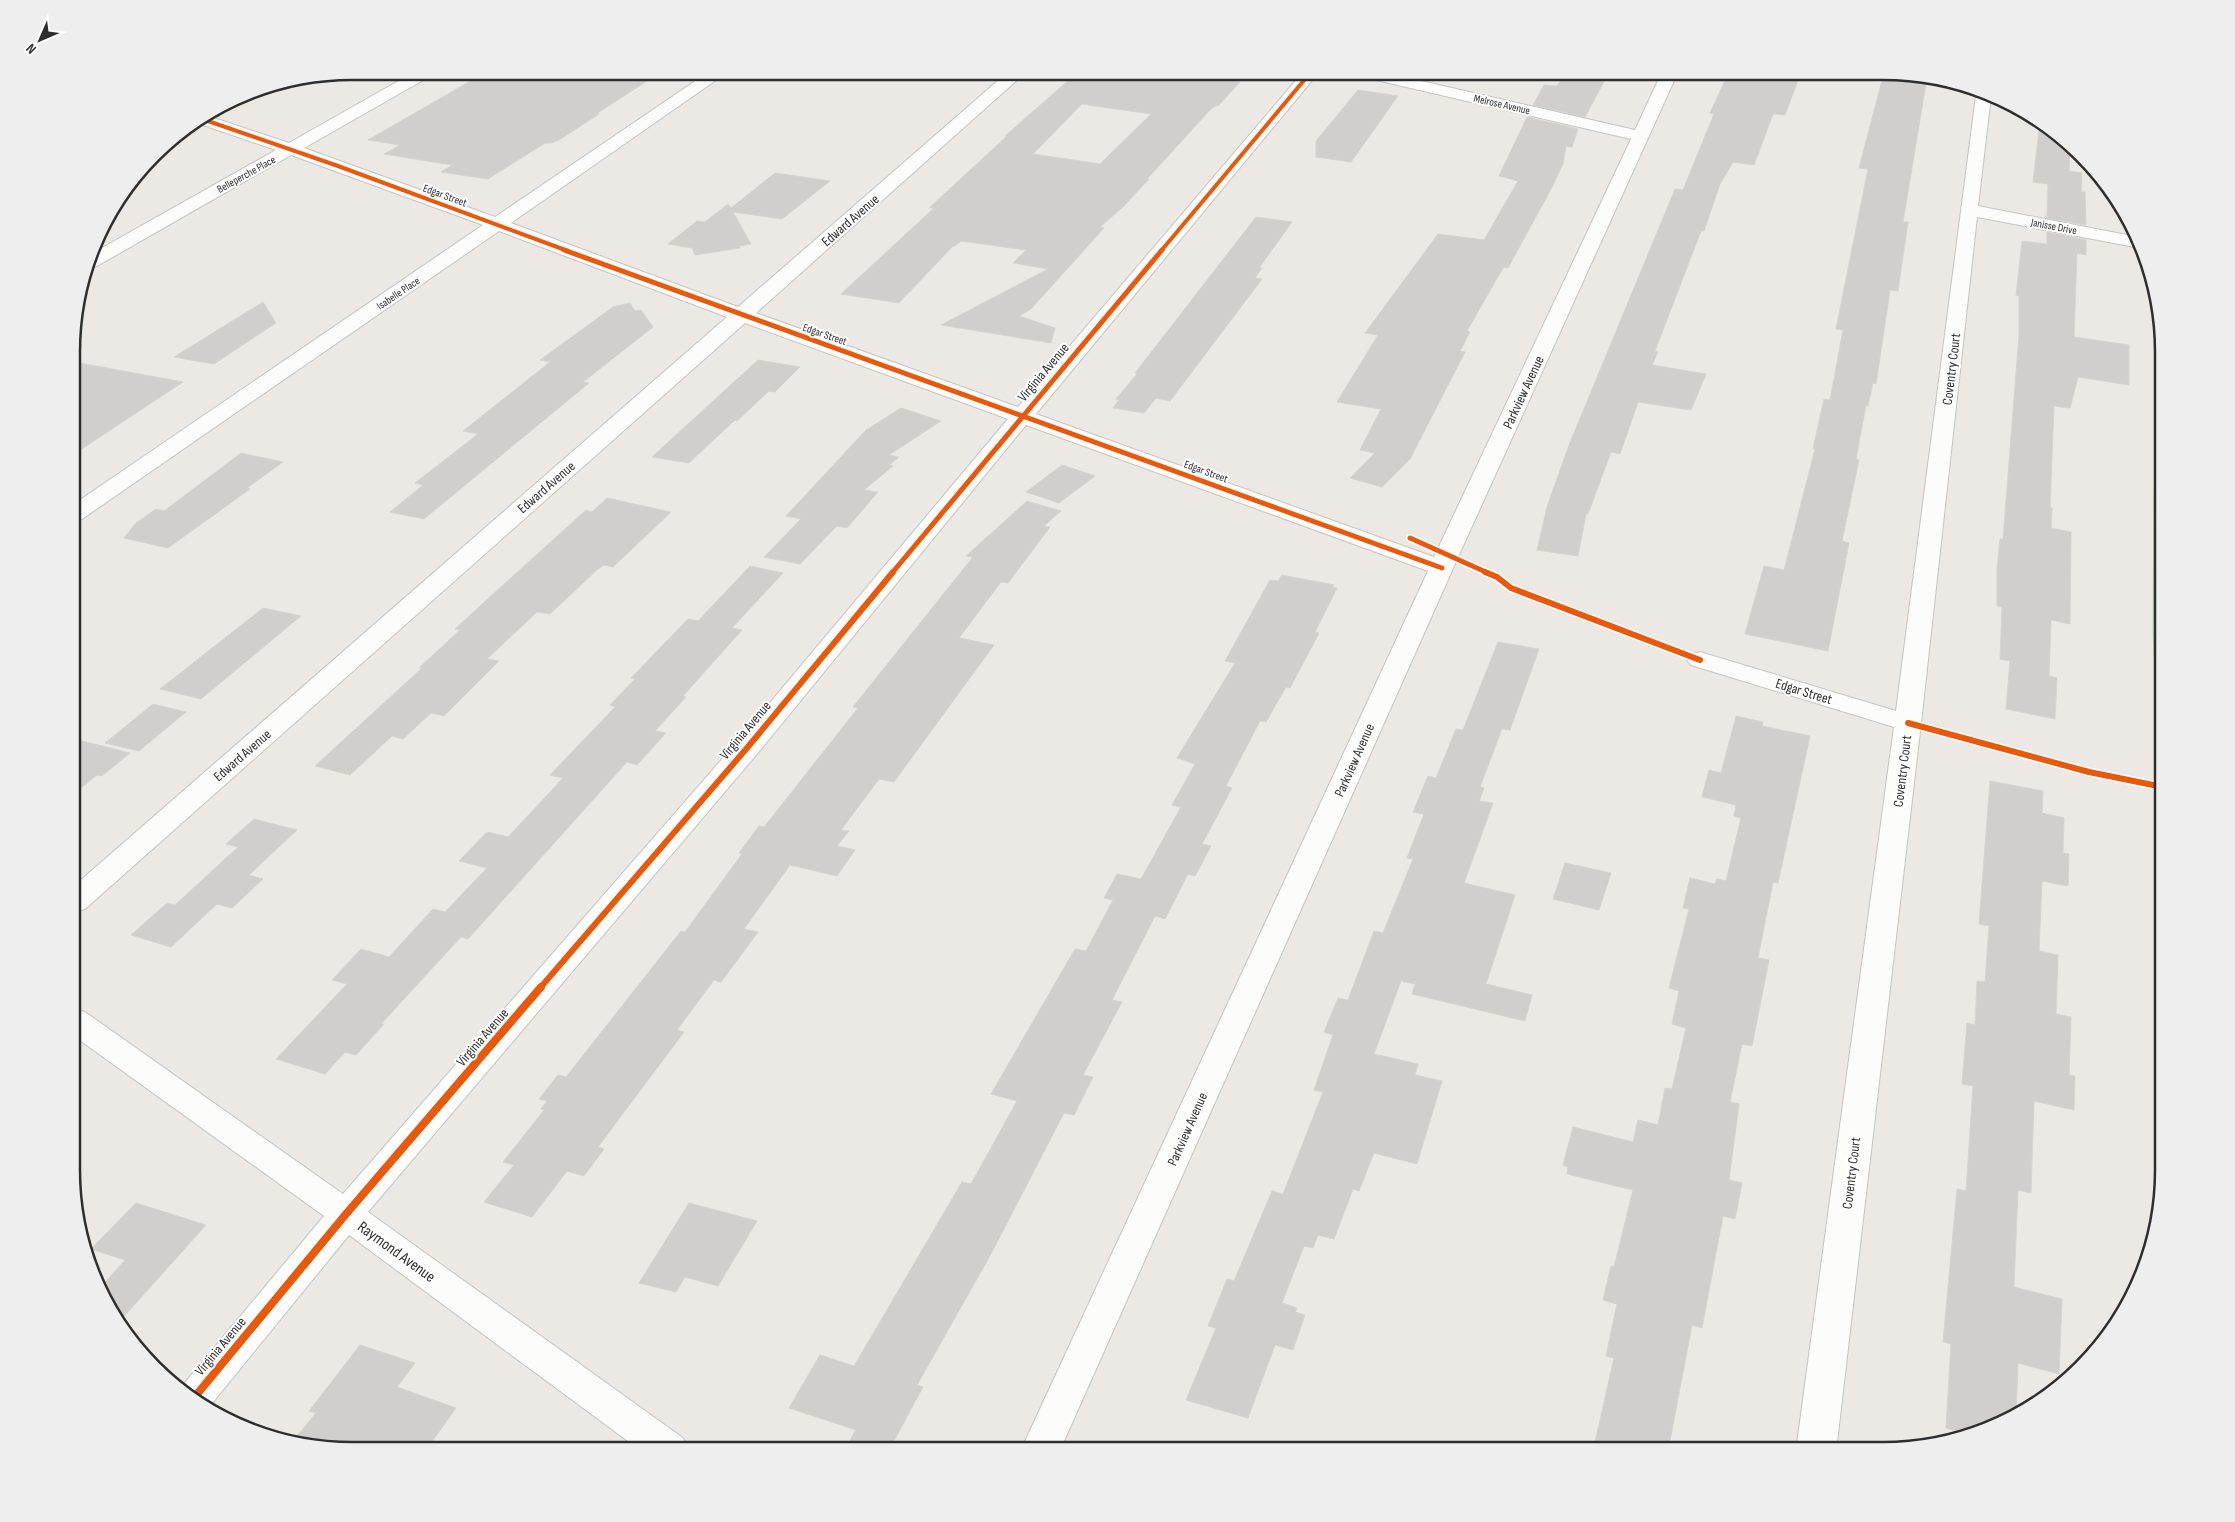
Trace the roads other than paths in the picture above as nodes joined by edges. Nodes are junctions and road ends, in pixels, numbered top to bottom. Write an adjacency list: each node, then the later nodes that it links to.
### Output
1 (412, 80): 10 (street, Belleperche Place)
2 (708, 80): 12 (street, Isabelle Place)
3 (1009, 80): 15 (street, Edward Avenue)
4 (1304, 80): 16 (street, Virginia Avenue)
5 (1398, 80): 9 (street, Melrose Avenue)
6 (1666, 80): 9 (street, Parkview Avenue)
7 (1982, 99): 11 (street, Coventry Court)
8 (208, 121): 10 (street, Edgar Street)
9 (1641, 136): 18 (street, Parkview Avenue)
10 (291, 149): 12 (street, Edgar Street); 14 (street, Belleperche Place)
11 (1970, 210): 13 (street, Janisse Drive); 20 (street, Coventry Court)
12 (498, 225): 15 (street, Edgar Street); 17 (street, Isabelle Place)
13 (2131, 241)
14 (97, 258)
15 (741, 315): 16 (street, Edgar Street); 21 (street, Edward Avenue)
16 (1023, 415): 18 (street, Edgar Street); 23 (street, Virginia Avenue)
17 (80, 510)
18 (1442, 568): 26 (street, Parkview Avenue)
19 (1700, 660): 20 (street, Edgar Street)
20 (1908, 723): 27 (street, Coventry Court)
21 (80, 897)
22 (80, 1024): 23 (street, Raymond Avenue)
23 (346, 1214): 24 (street, Virginia Avenue); 25 (street, Raymond Avenue)
24 (197, 1393)
25 (658, 1442)
26 (1045, 1442)
27 (1817, 1442)

